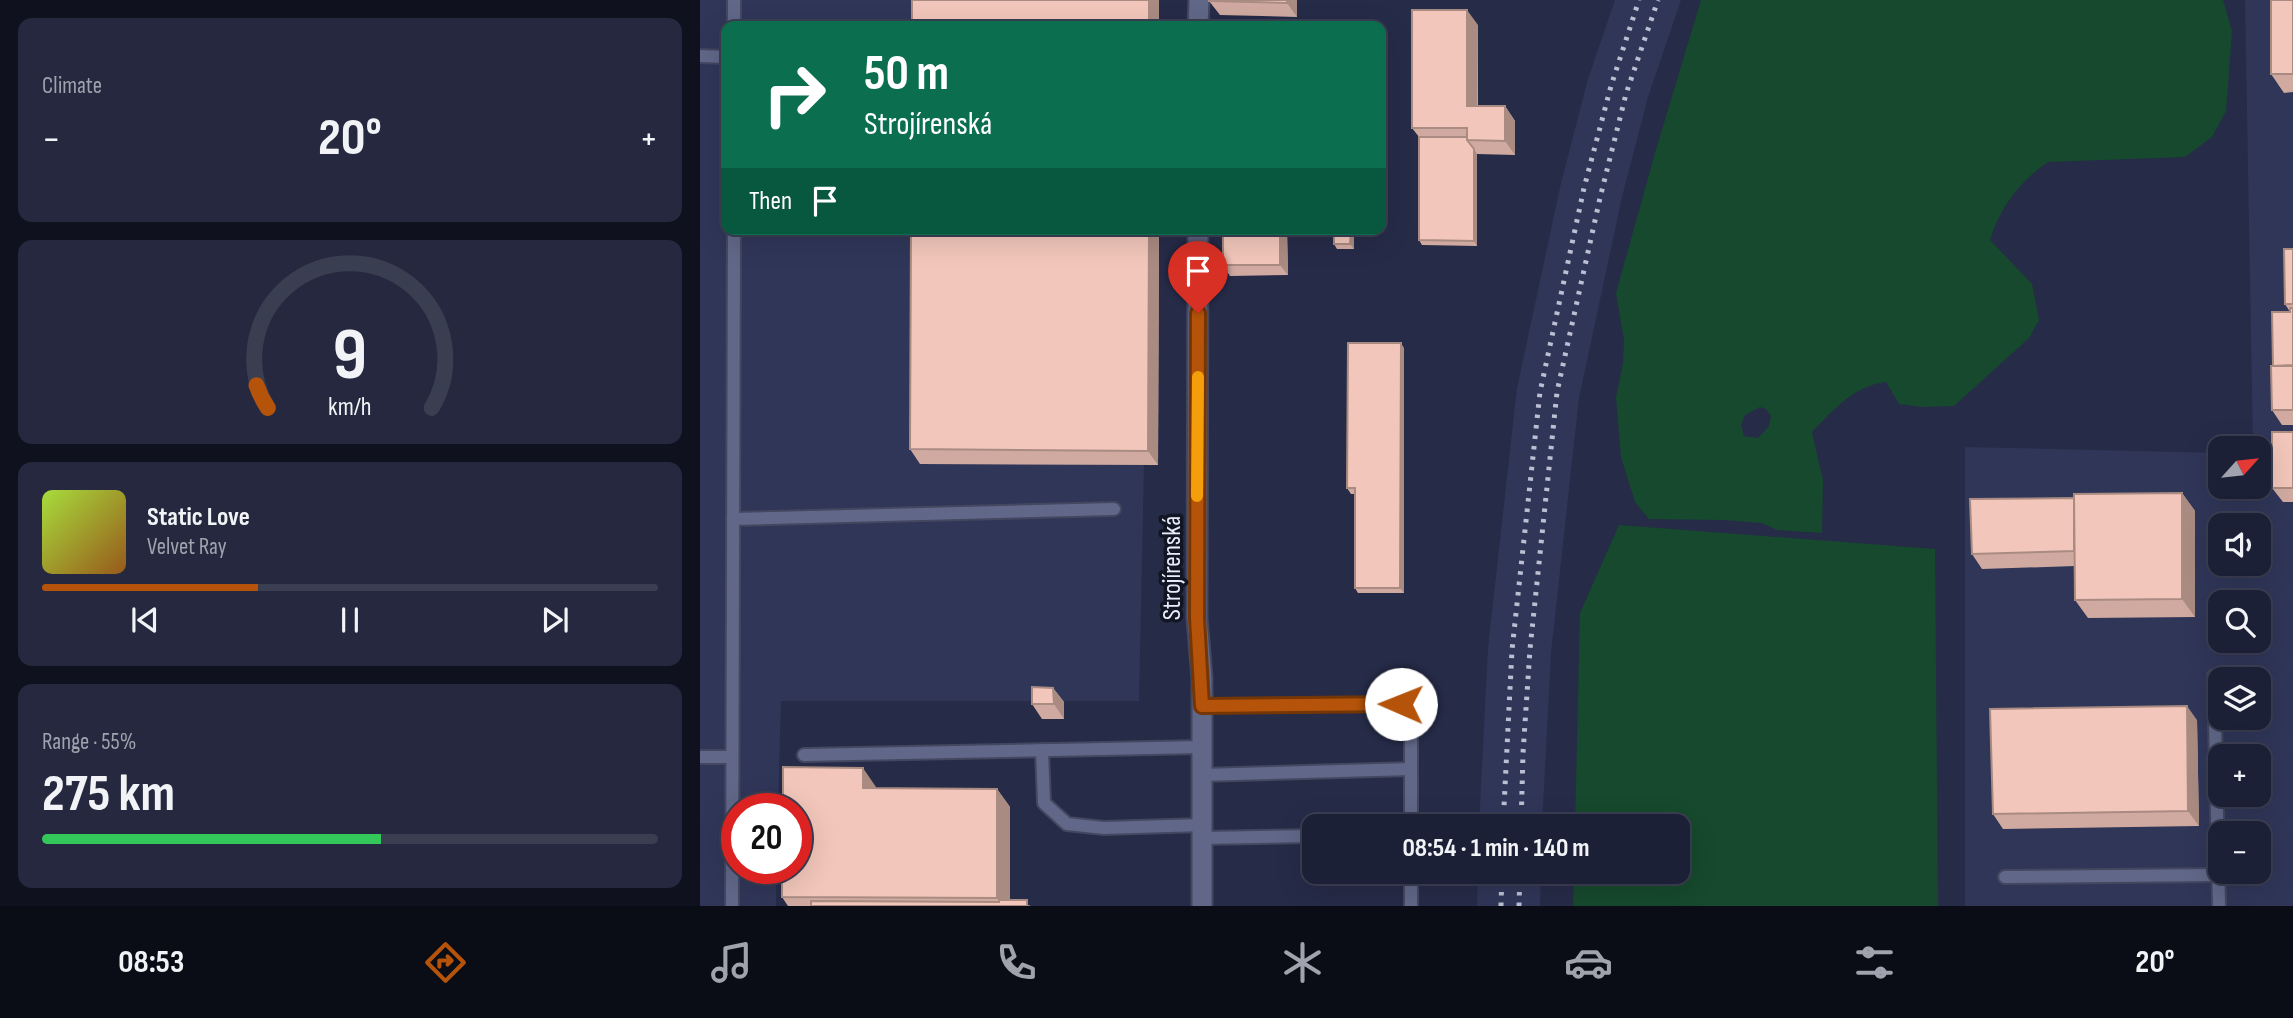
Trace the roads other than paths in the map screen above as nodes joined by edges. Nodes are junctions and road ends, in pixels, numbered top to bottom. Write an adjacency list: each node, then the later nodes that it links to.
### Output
1 (734, 0): 3 (lane)
2 (1199, 0): 4 (street)
3 (734, 21)
4 (1198, 21)
5 (700, 56): 6 (lane)
6 (721, 57)
7 (734, 235): 10 (lane)
8 (1198, 235): 11 (street, Strojírenská)
9 (1114, 509): 10 (lane)
10 (733, 519): 17 (lane)
11 (1202, 706): 13 (street, Strojírenská); 18 (lane)
12 (2215, 730): 21 (lane)
13 (1202, 747): 14 (lane); 19 (street, Strojírenská)
14 (1042, 750): 15 (lane); 22 (lane)
15 (804, 755)
16 (700, 757): 17 (lane)
17 (732, 757): 28 (lane)
18 (1411, 769): 19 (lane); 20 (lane)
19 (1202, 775): 22 (street, Strojírenská)
20 (1411, 814)
21 (2217, 821)
22 (1202, 831): 23 (lane); 29 (street, Strojírenská)
23 (1302, 835)
24 (2208, 875): 25 (lane)
25 (2005, 877)
26 (1411, 884): 30 (lane)
27 (2218, 884): 31 (lane)
28 (732, 906)
29 (1202, 906)
30 (1411, 906)
31 (2219, 906)

